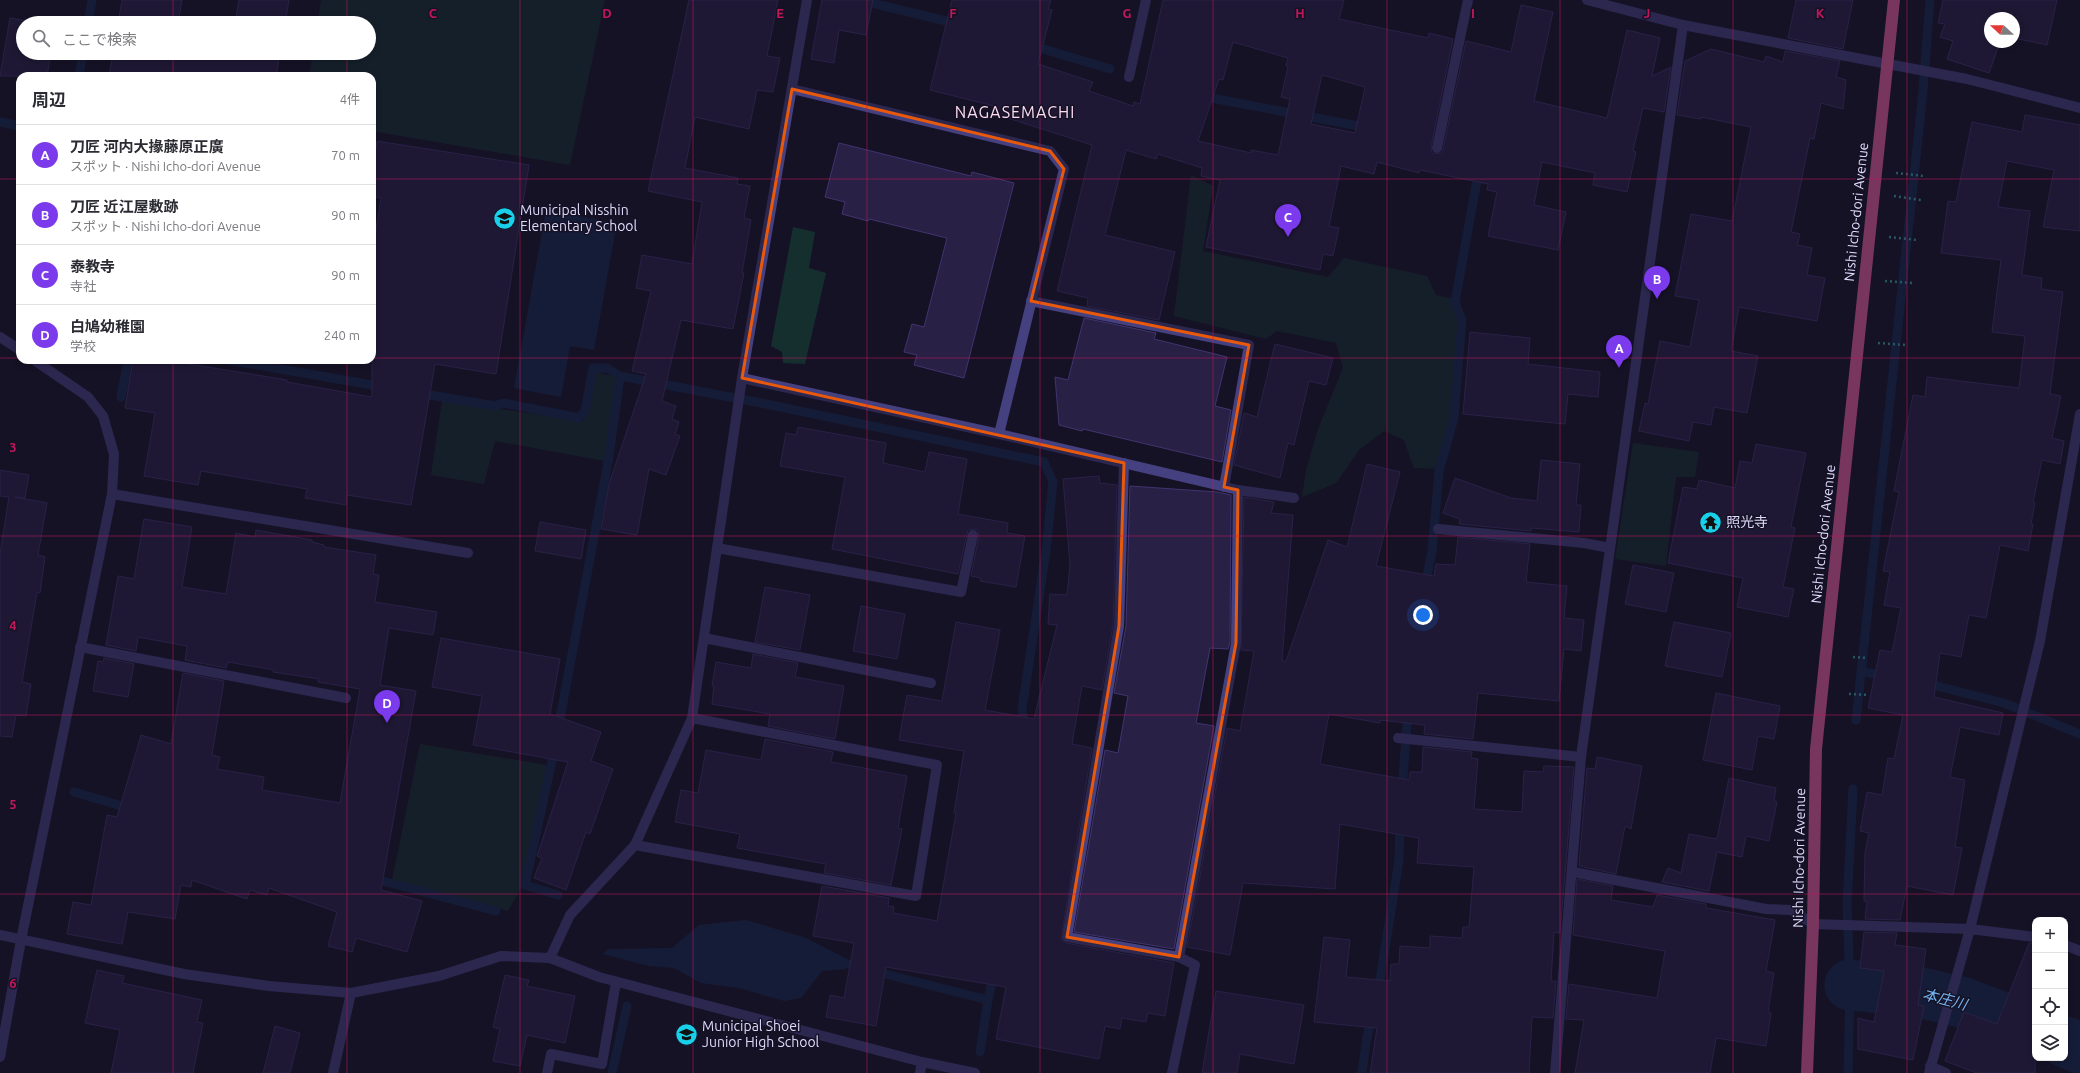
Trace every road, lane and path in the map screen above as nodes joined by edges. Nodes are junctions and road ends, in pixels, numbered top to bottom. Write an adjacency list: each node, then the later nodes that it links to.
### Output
1 (808, 0): 9 (street)
2 (1146, 0): 8 (street)
3 (1468, 0): 11 (street)
4 (1587, 0): 6 (street)
5 (1894, 0): 7 (highway, Nishi Icho-dori Avenue)
6 (1683, 25): 7 (street); 35 (street)
7 (1887, 65): 10 (street); 12 (highway, Nishi Icho-dori Avenue)
8 (1129, 77)
9 (792, 88): 20 (street); 24 (street)
10 (2080, 108)
11 (1438, 144)
12 (1876, 170): 13 (path); 14 (highway, Nishi Icho-dori Avenue)
13 (1924, 176)
14 (1874, 192): 15 (path); 18 (highway, Nishi Icho-dori Avenue)
15 (1921, 200)
16 (1893, 237): 17 (path)
17 (1917, 240)
18 (1864, 278): 19 (path); 50 (highway, Nishi Icho-dori Avenue)
19 (1912, 283)
20 (1031, 301): 26 (street); 28 (street)
21 (0, 337): 22 (street)
22 (16, 347)
23 (40, 364): 30 (street)
24 (742, 383): 26 (street); 34 (street)
25 (2080, 414): 51 (street)
26 (999, 434): 27 (street)
27 (1124, 463): 28 (street); 57 (street)
28 (1224, 487): 29 (street)
29 (1238, 490): 31 (street); 57 (street)
30 (112, 494): 36 (street); 38 (street)
31 (1294, 498)
32 (1438, 529): 35 (street)
33 (973, 535): 34 (street)
34 (717, 548): 37 (street)
35 (1610, 548): 47 (street)
36 (468, 553)
37 (704, 638): 41 (street); 45 (street)
38 (80, 647): 44 (street); 54 (street)
39 (1854, 657): 40 (path)
40 (1867, 658)
41 (931, 683)
42 (1849, 694): 43 (path)
43 (1869, 695)
44 (346, 698)
45 (692, 718): 48 (street); 48 (street)
46 (1398, 738): 47 (street)
47 (1581, 757): 49 (street)
48 (634, 846): 58 (street)
49 (1572, 872): 50 (street); 69 (street)
50 (1813, 924): 51 (street); 70 (highway, Nishi Icho-dori Avenue)
51 (1970, 929): 53 (street); 63 (street)
52 (0, 935): 54 (street)
53 (2032, 937)
54 (21, 940): 60 (street); 61 (street)
55 (2068, 946): 56 (street)
56 (2080, 951)
57 (1179, 957): 68 (street)
58 (550, 958): 59 (street); 60 (street)
59 (616, 982): 62 (street); 65 (street)
60 (351, 993): 64 (street)
61 (0, 1057)
62 (922, 1062): 66 (street); 67 (street)
63 (1930, 1070): 71 (street)
64 (333, 1073)
65 (547, 1073)
66 (920, 1073)
67 (975, 1073)
68 (1172, 1073)
69 (1556, 1073)
70 (1807, 1073)
71 (1946, 1073)

